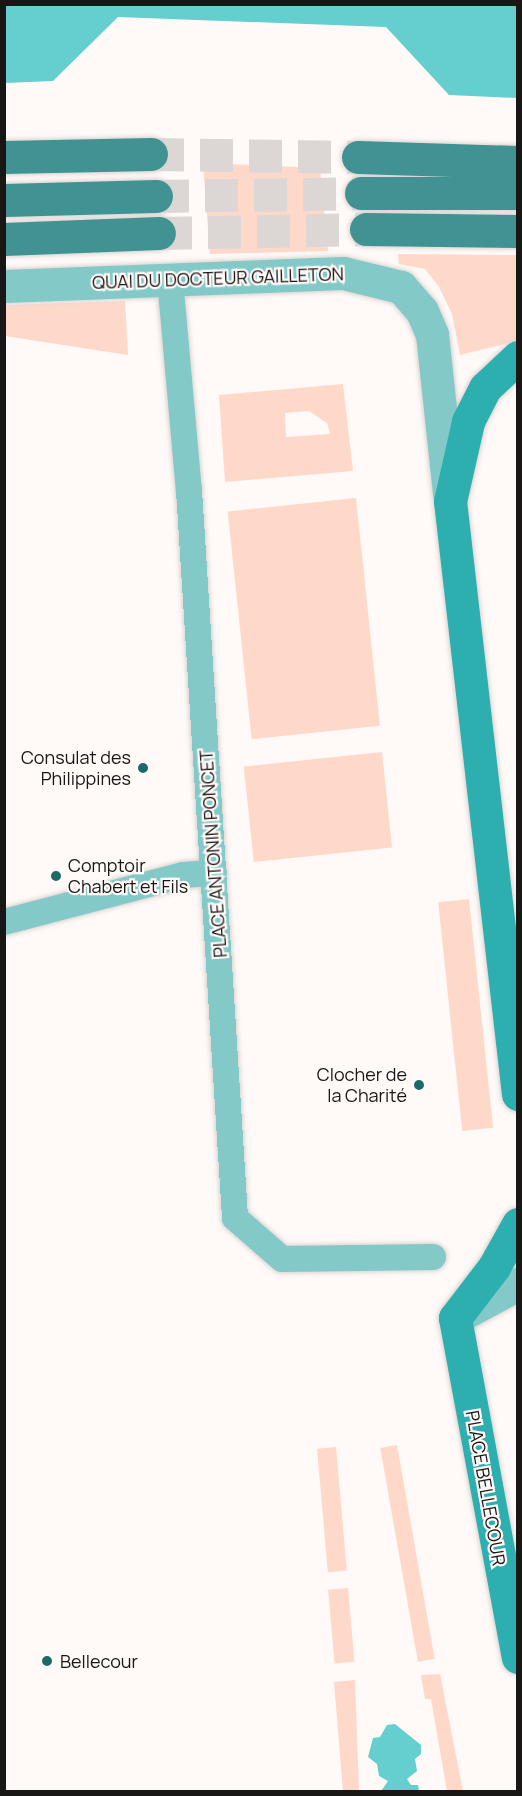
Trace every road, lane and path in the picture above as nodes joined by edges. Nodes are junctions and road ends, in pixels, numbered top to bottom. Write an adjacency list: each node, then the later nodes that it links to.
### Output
1 (151, 154): 2 (main road)
2 (4, 157)
3 (358, 157): 4 (main road)
4 (518, 162)
5 (361, 193): 6 (main road)
6 (518, 193)
7 (156, 196): 8 (main road)
8 (4, 200)
9 (366, 229): 10 (main road)
10 (518, 231)
11 (159, 233): 12 (main road)
12 (4, 239)
13 (170, 279): 14 (street, QUAI DU DOCTEUR GAILLETON); 16 (street, QUAI DU DOCTEUR GAILLETON); 17 (street, PLACE ANTONIN PONCET)
14 (4, 286)
15 (518, 357): 16 (main road)
16 (450, 501): 19 (main road)
17 (214, 873): 18 (street); 21 (street, PLACE ANTONIN PONCET)
18 (4, 922)
19 (518, 1094)
20 (518, 1224): 23 (main road)
21 (433, 1257)
22 (518, 1284): 23 (street)
23 (455, 1318): 24 (main road, PLACE BELLECOUR)
24 (518, 1657)

